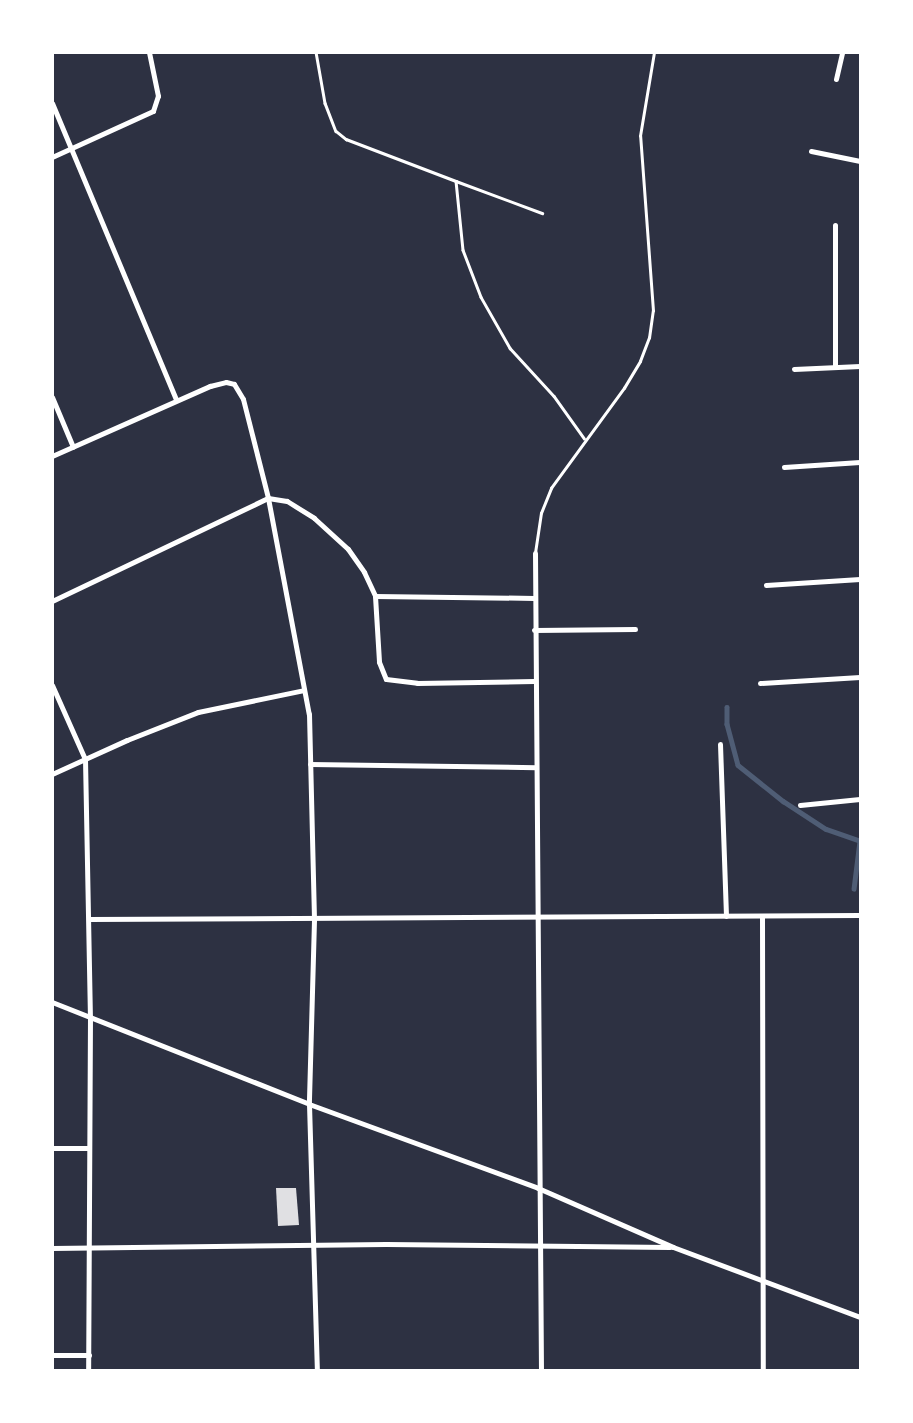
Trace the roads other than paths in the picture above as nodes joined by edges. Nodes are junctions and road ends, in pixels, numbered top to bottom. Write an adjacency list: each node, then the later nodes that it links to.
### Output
1 (149, 52): 7 (street)
2 (316, 52): 11 (lane)
3 (654, 52): 19 (lane)
4 (842, 52): 5 (street)
5 (836, 79)
6 (52, 103): 7 (street)
7 (73, 148): 9 (street); 18 (street)
8 (811, 151): 10 (street)
9 (52, 157)
10 (860, 161)
11 (456, 181): 12 (lane); 19 (lane)
12 (542, 213)
13 (835, 225): 15 (street)
14 (860, 366): 15 (street)
15 (835, 367): 16 (street)
16 (794, 369)
17 (52, 397): 20 (street)
18 (176, 400): 20 (street); 24 (street)
19 (584, 438): 25 (lane)
20 (73, 447): 21 (street)
21 (52, 456)
22 (860, 462): 23 (street)
23 (785, 467)
24 (268, 498): 28 (street); 30 (street); 37 (street)
25 (535, 553): 29 (street)
26 (860, 579): 27 (street)
27 (766, 585)
28 (375, 596): 29 (street); 34 (street)
29 (534, 598): 32 (street)
30 (52, 601)
31 (635, 629): 32 (street)
32 (534, 630): 34 (street)
33 (860, 677): 35 (street)
34 (534, 681): 41 (street)
35 (760, 683)
36 (52, 685): 39 (street)
37 (304, 690): 39 (street); 40 (street)
38 (720, 744): 46 (street)
39 (85, 760): 42 (street); 49 (street)
40 (310, 764): 41 (street); 50 (street)
41 (536, 767): 48 (street)
42 (52, 774)
43 (860, 799): 44 (street)
44 (800, 805)
45 (860, 915): 47 (street)
46 (726, 916): 47 (street); 48 (street)
47 (762, 916): 62 (street)
48 (540, 918): 50 (street); 56 (street)
49 (89, 919): 50 (street); 52 (street)
50 (314, 920): 53 (street)
51 (52, 1002): 52 (street)
52 (90, 1017): 53 (street); 55 (street)
53 (309, 1104): 56 (street); 57 (street)
54 (52, 1148): 55 (street)
55 (89, 1148): 60 (street)
56 (538, 1188): 58 (street); 61 (street)
57 (314, 1246): 60 (street); 61 (street); 67 (street)
58 (673, 1247): 61 (street); 62 (street)
59 (52, 1248): 60 (street)
60 (90, 1248): 64 (street)
61 (538, 1248): 68 (street)
62 (762, 1278): 63 (street); 69 (street)
63 (860, 1317)
64 (89, 1354): 65 (street); 66 (street)
65 (52, 1355)
66 (88, 1370)
67 (317, 1370)
68 (541, 1370)
69 (763, 1370)

